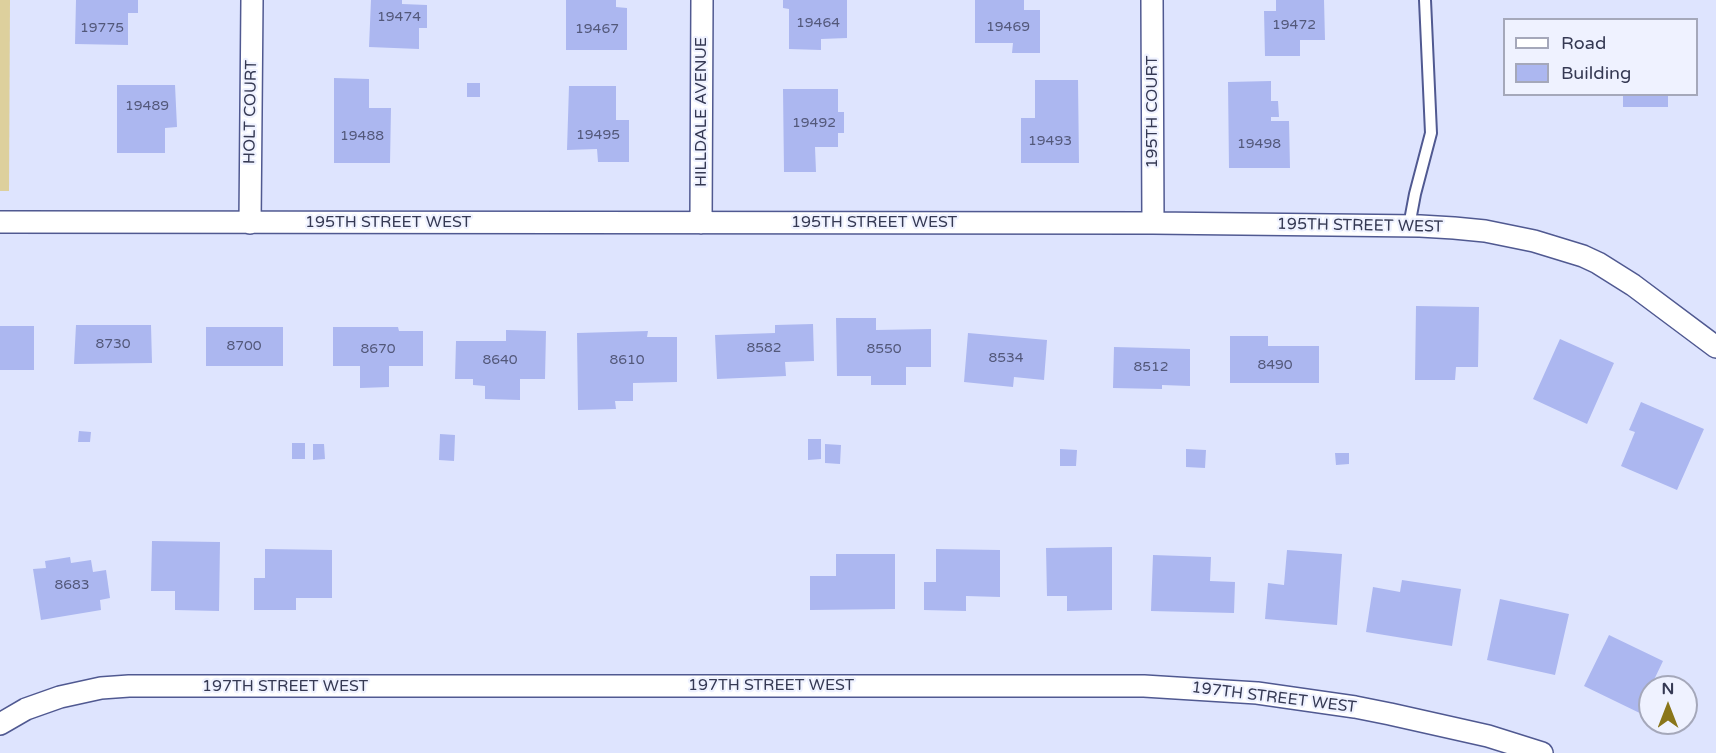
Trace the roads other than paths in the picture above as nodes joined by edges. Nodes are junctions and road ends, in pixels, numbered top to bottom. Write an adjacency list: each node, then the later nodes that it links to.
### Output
1 (252, 0): 6 (street, HOLT COURT)
2 (702, 0): 7 (street, HILLDALE AVENUE)
3 (1152, 0): 8 (street, 195TH COURT)
4 (1425, 0): 9 (lane)
5 (0, 222): 6 (street, 195TH STREET WEST)
6 (250, 223): 7 (street, 195TH STREET WEST)
7 (701, 223): 8 (street, 195TH STREET WEST)
8 (1153, 223): 9 (street, 195TH STREET WEST)
9 (1409, 226): 10 (street, 195TH STREET WEST)
10 (1716, 347)
11 (0, 724): 12 (street, 197TH STREET WEST)
12 (1542, 753)

